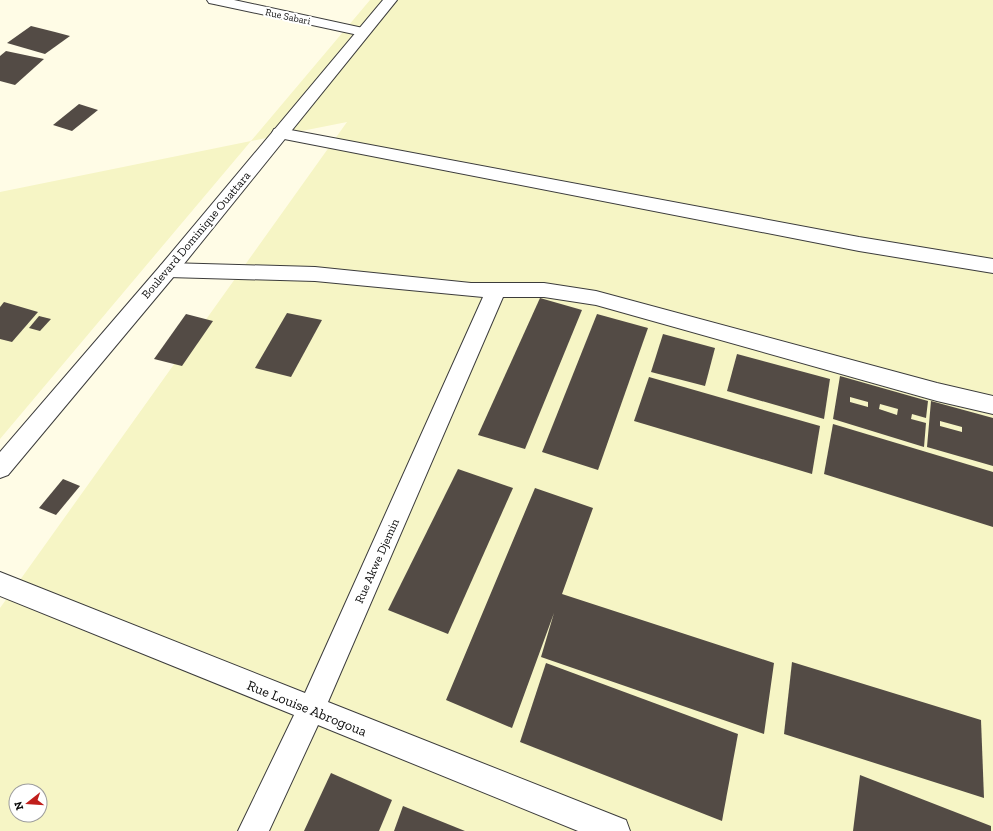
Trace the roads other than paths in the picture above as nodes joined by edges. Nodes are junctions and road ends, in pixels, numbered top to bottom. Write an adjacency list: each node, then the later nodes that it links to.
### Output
1 (214, 0): 3 (street, Rue Sabari)
2 (390, 0): 3 (street, Boulevard Dominique Ouattara)
3 (363, 32): 4 (street, Boulevard Dominique Ouattara)
4 (280, 133): 5 (street); 6 (street, Boulevard Dominique Ouattara)
5 (993, 266)
6 (168, 270): 7 (street); 9 (street, Boulevard Dominique Ouattara)
7 (496, 290): 8 (street); 11 (street, Rue Akwe Djemin)
8 (993, 405)
9 (0, 468)
10 (0, 584): 11 (street, Rue Louise Abrogoua)
11 (311, 710): 12 (street, Rue Akwe Djemin); 13 (street, Rue Louise Abrogoua)
12 (253, 831)
13 (614, 831)

